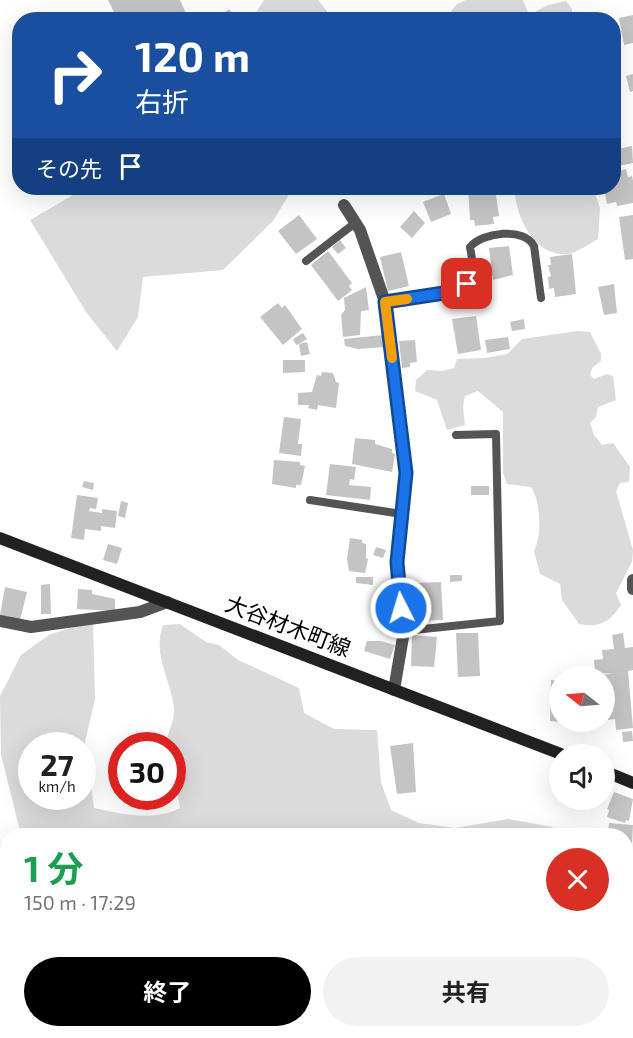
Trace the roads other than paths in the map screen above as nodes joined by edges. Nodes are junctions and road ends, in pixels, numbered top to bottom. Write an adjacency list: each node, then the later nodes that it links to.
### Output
1 (344, 205): 2 (street)
2 (355, 223): 3 (lane); 5 (street)
3 (306, 261)
4 (542, 298): 5 (lane)
5 (385, 302): 8 (street)
6 (456, 435): 14 (lane)
7 (310, 500): 8 (lane)
8 (402, 514): 14 (street)
9 (0, 538): 12 (main road, 大谷材木町線)
10 (633, 580): 11 (street)
11 (633, 590)
12 (167, 602): 13 (street); 15 (main road, 大谷材木町線)
13 (0, 621)
14 (404, 631): 15 (street)
15 (394, 690): 16 (main road, 大谷材木町線)
16 (549, 749)
17 (615, 776): 18 (main road)
18 (633, 783)

